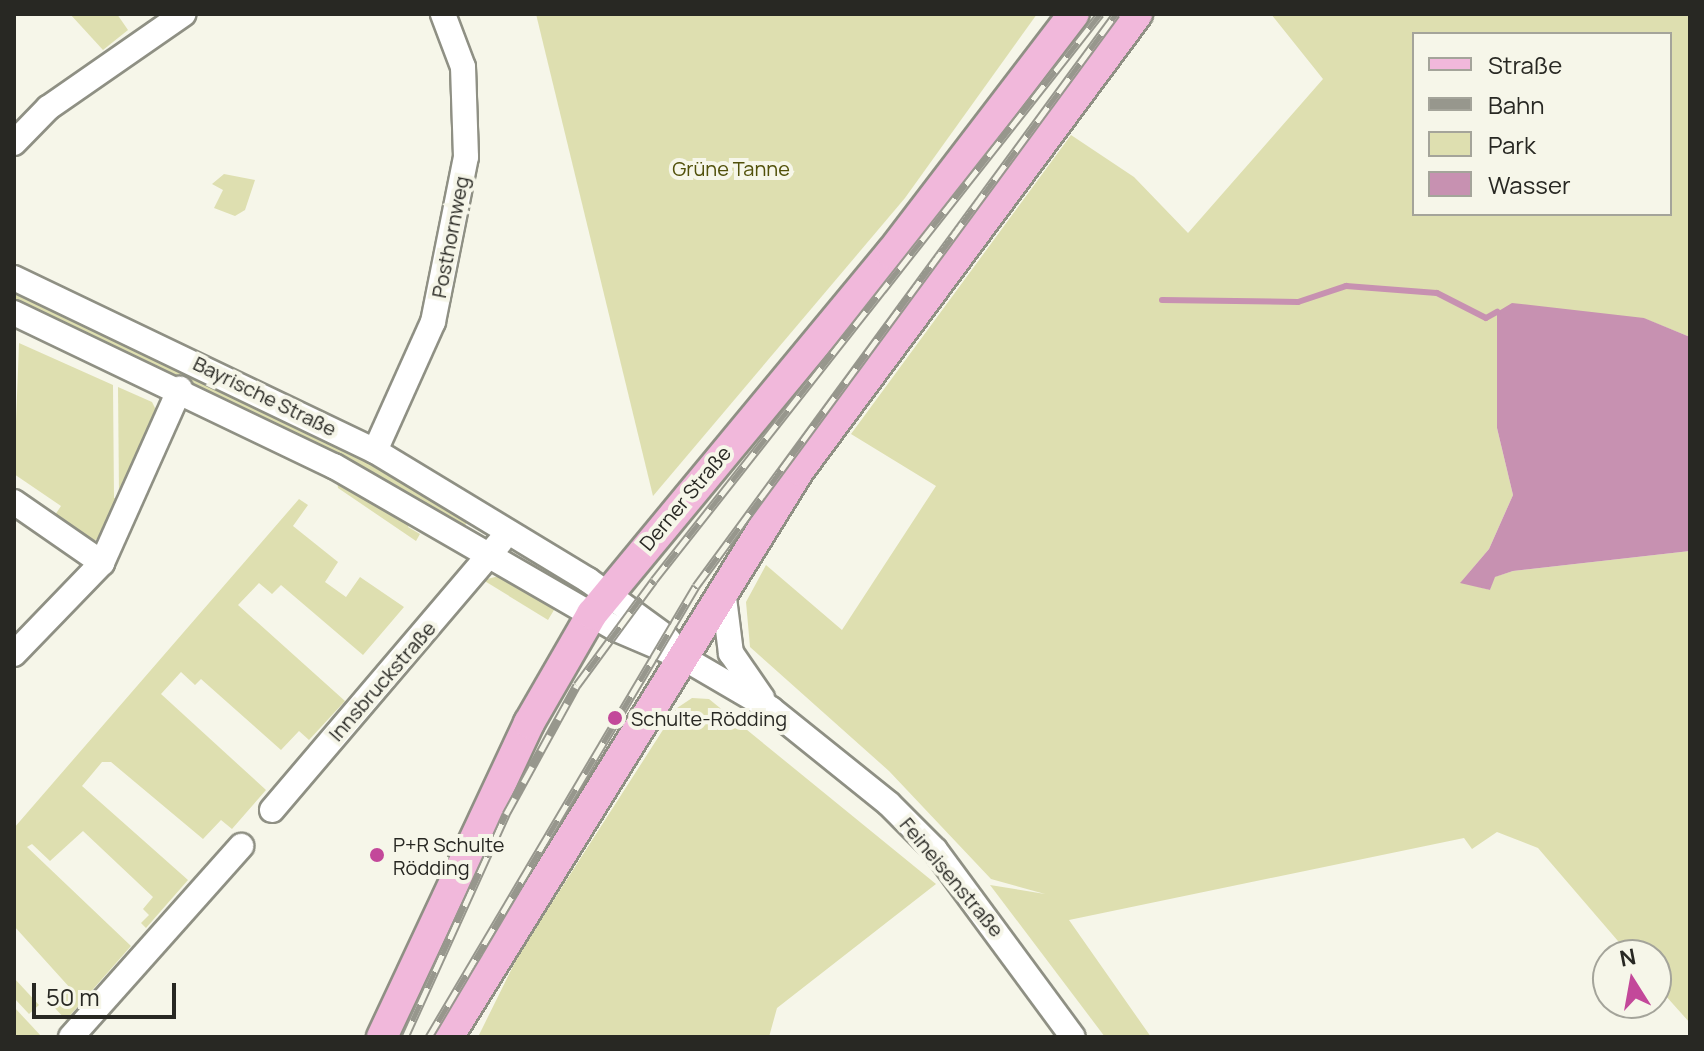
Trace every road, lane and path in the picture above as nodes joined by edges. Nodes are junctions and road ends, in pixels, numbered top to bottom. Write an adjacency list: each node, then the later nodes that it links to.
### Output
1 (183, 14): 5 (street)
2 (443, 14): 9 (street, Posthornweg)
3 (1074, 14): 15 (main road, Derner Straße)
4 (1137, 14): 14 (main road)
5 (14, 143)
6 (14, 278): 9 (street, Bayrische Straße)
7 (14, 313): 8 (street, Bayrische Straße)
8 (180, 389): 12 (street, Bayrische Straße); 13 (street)
9 (375, 451): 11 (street, Bayrische Straße)
10 (14, 502): 13 (street)
11 (509, 530): 12 (street); 15 (street, Bayrische Straße)
12 (491, 553): 15 (street, Bayrische Straße); 19 (street, Innsbruckstraße)
13 (102, 563): 16 (street)
14 (723, 588): 17 (main road); 18 (street, Feineisenstraße)
15 (599, 604): 17 (street, Bayrische Straße); 22 (main road, Derner Straße)
16 (14, 654)
17 (682, 657): 18 (street, Feineisenstraße); 23 (main road)
18 (771, 709): 24 (street, Feineisenstraße)
19 (272, 810)
20 (241, 846): 21 (street)
21 (71, 1037)
22 (382, 1037)
23 (448, 1037)
24 (1073, 1037)

